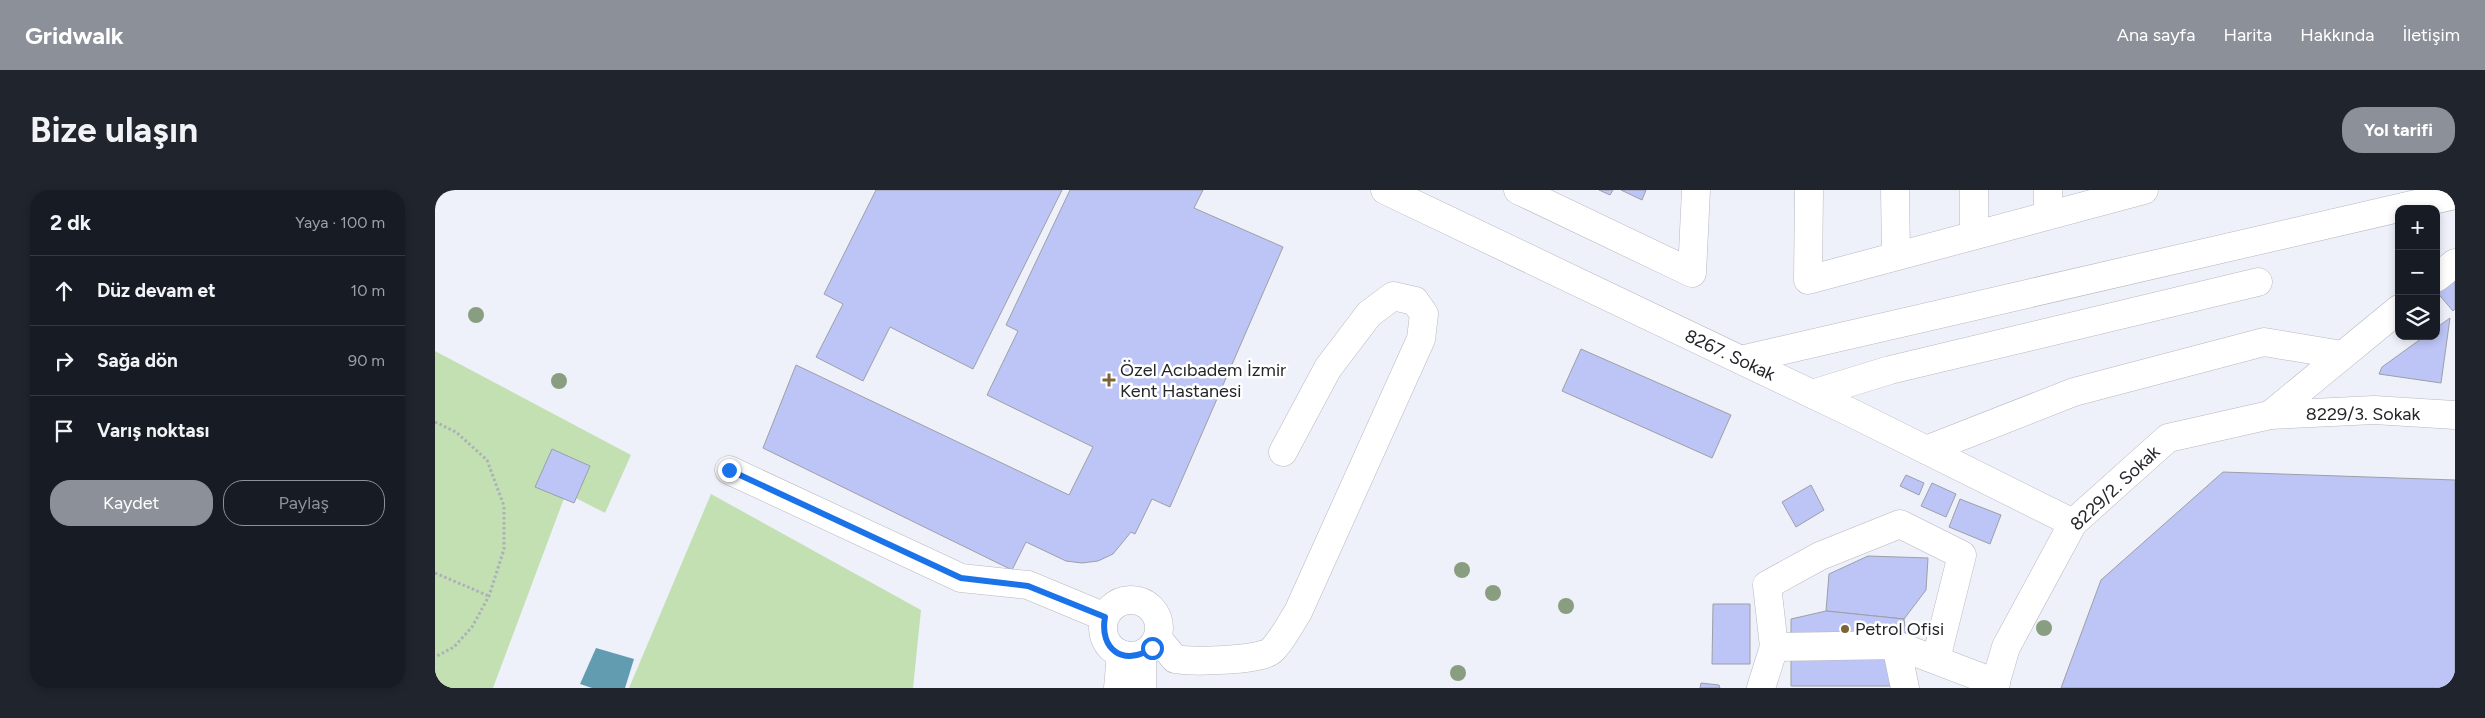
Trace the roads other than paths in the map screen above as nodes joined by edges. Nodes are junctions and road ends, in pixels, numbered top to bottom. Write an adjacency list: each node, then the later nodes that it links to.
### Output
1 (1385, 190): 17 (street, 8267. Sokak)
2 (1518, 190): 3 (street)
3 (1696, 190)
4 (1809, 190): 11 (street)
5 (1895, 190): 11 (street)
6 (1974, 190): 10 (street)
7 (2134, 191): 9 (street)
8 (2455, 195): 17 (street)
9 (2048, 202): 10 (street)
10 (1974, 234): 11 (street)
11 (1896, 256)
12 (2455, 263): 13 (street)
13 (2440, 275)
14 (2258, 282): 18 (street)
15 (2395, 312): 16 (street)
16 (2342, 355): 19 (street); 21 (street)
17 (1741, 360): 18 (street, 8267. Sokak)
18 (1812, 394): 21 (street, 8267. Sokak)
19 (2270, 415): 20 (street, 8229/3. Sokak); 24 (street, 8229/2. Sokak)
20 (2455, 415)
21 (1927, 450): 24 (street, 8267. Sokak)
22 (1283, 452): 28 (street)
23 (729, 470): 25 (street)
24 (2073, 523): 30 (street, 8229/2. Sokak)
25 (1105, 617): 28 (street); 28 (street)
26 (1896, 645): 27 (street); 29 (street); 34 (street)
27 (1774, 647): 29 (street); 33 (street)
28 (1140, 649): 31 (street); 32 (street)
29 (1936, 659): 30 (street)
30 (1995, 686)
31 (1118, 688)
32 (1142, 688)
33 (1761, 688)
34 (1905, 688)

